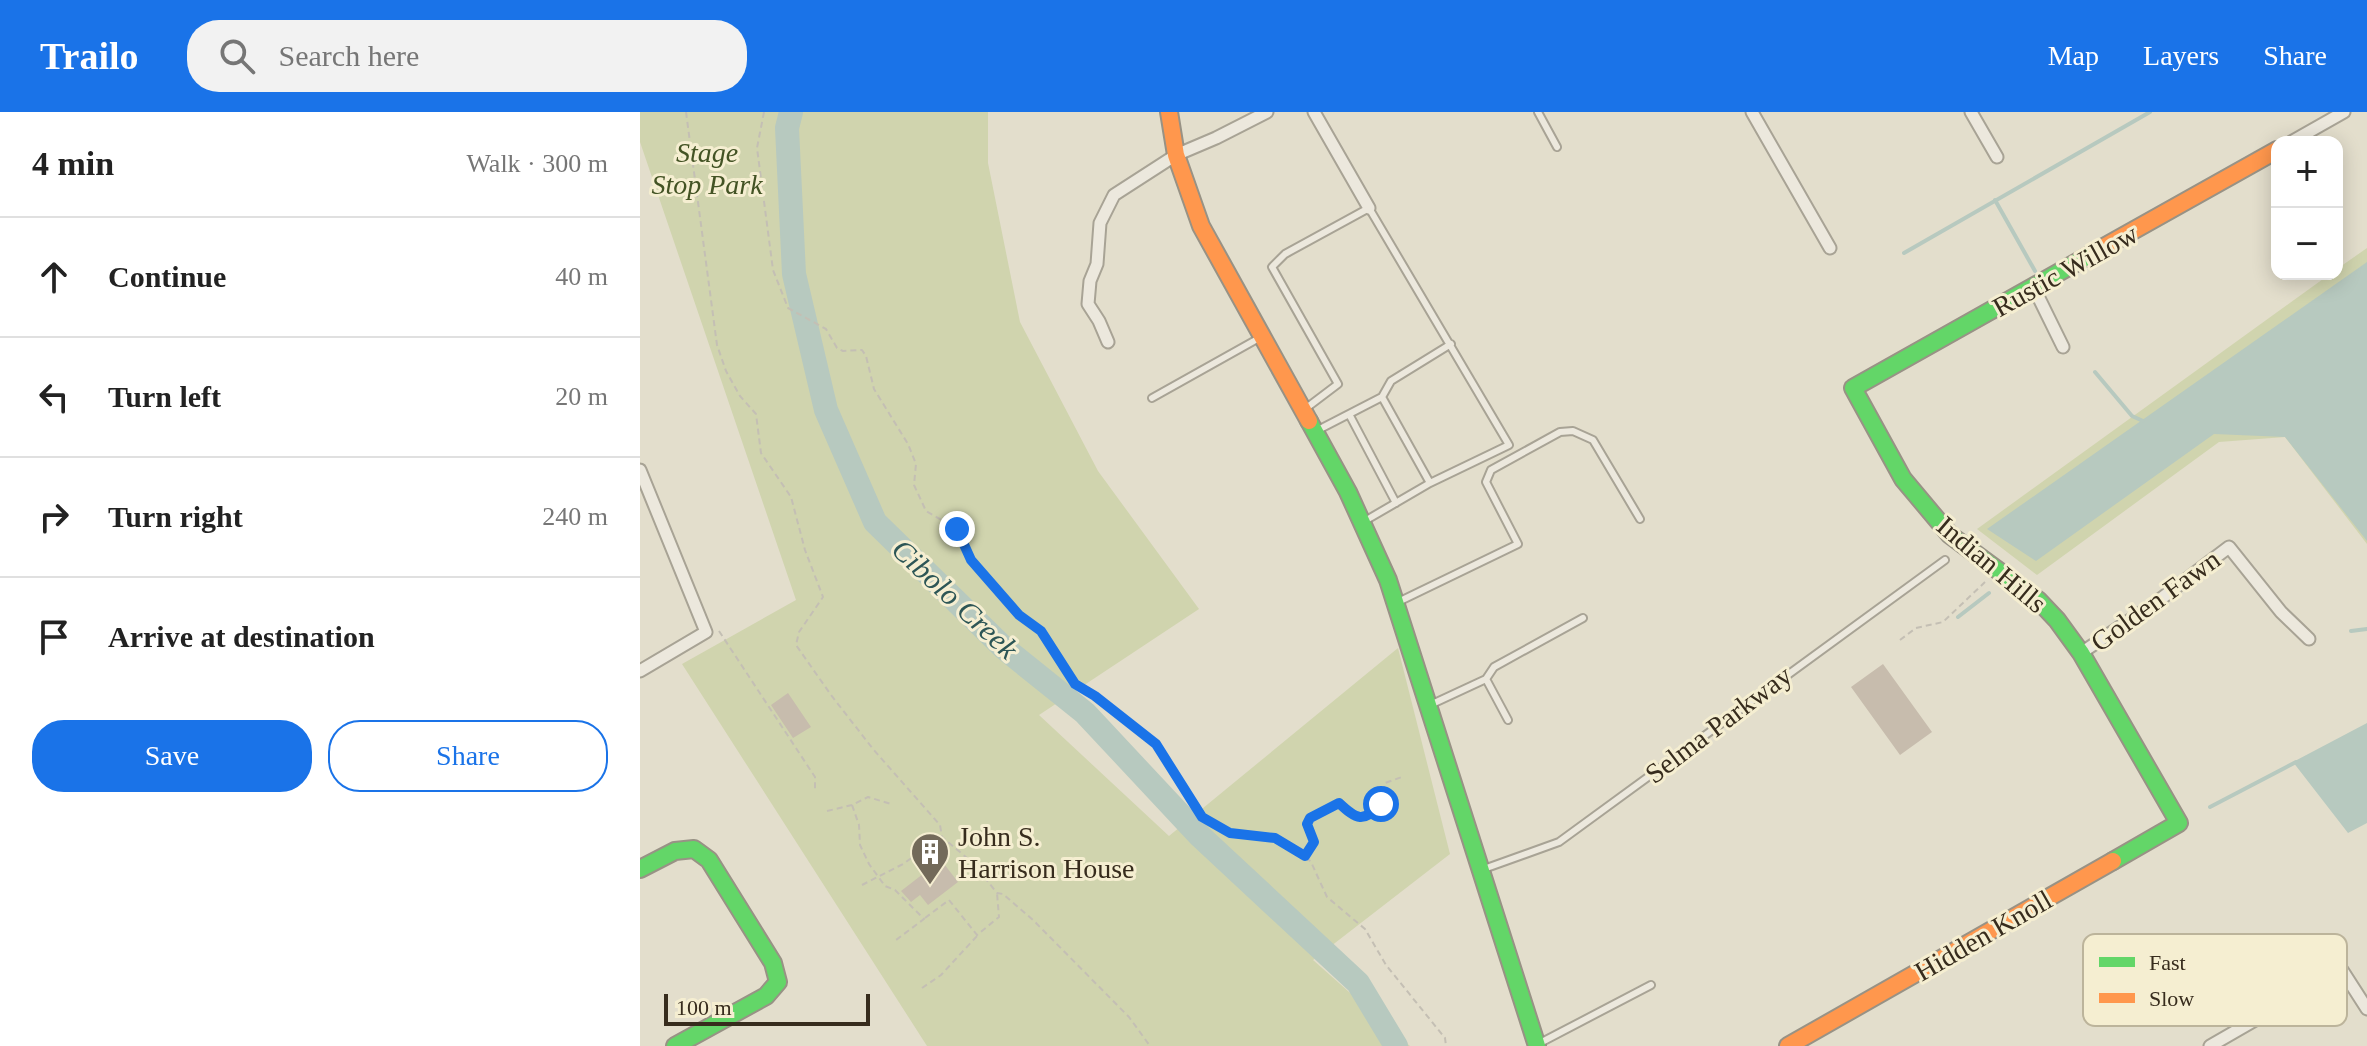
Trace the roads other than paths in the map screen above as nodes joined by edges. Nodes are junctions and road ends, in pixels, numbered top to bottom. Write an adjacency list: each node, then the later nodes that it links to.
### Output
1 (1169, 112): 11 (street)
2 (1267, 112): 11 (street)
3 (1314, 112): 13 (street)
4 (1538, 112): 9 (lane)
5 (1752, 112): 14 (street)
6 (1971, 112): 12 (street)
7 (2344, 112): 8 (street)
8 (2302, 136)
9 (1557, 147)
10 (2271, 153): 15 (street, Rustic Willow)
11 (1176, 155): 16 (street); 17 (street)
12 (1997, 157)
13 (1369, 208): 18 (lane); 23 (lane)
14 (1830, 248)
15 (2034, 288): 19 (street); 20 (street, Rustic Willow)
16 (1261, 337): 22 (lane); 23 (street)
17 (1108, 342)
18 (1451, 344): 21 (lane); 27 (lane)
19 (2063, 347)
20 (1853, 388): 35 (street, Indian Hills)
21 (1382, 397): 24 (lane); 27 (lane)
22 (1152, 398)
23 (1302, 411): 25 (street)
24 (1349, 414): 25 (lane); 28 (lane)
25 (1314, 432): 30 (street)
26 (641, 476): 36 (street)
27 (1430, 483): 28 (lane)
28 (1396, 503): 30 (lane)
29 (1640, 519): 32 (lane)
30 (1363, 522): 32 (street)
31 (1945, 560): 42 (lane, Selma Parkway)
32 (1396, 603): 38 (street)
33 (1583, 618): 37 (lane)
34 (2309, 639): 35 (street, Golden Fawn)
35 (2081, 653): 40 (street, Indian Hills)
36 (640, 671)
37 (1486, 679): 38 (lane); 39 (lane)
38 (1430, 705): 42 (street)
39 (1508, 720)
40 (2179, 823): 49 (street, Hidden Knoll)
41 (640, 869): 47 (street)
42 (1481, 870): 48 (street)
43 (2347, 978): 45 (street)
44 (1651, 985): 48 (lane)
45 (2367, 1009)
46 (2245, 1026): 50 (street)
47 (675, 1046)
48 (1537, 1046)
49 (1788, 1046)
50 (2210, 1046)

